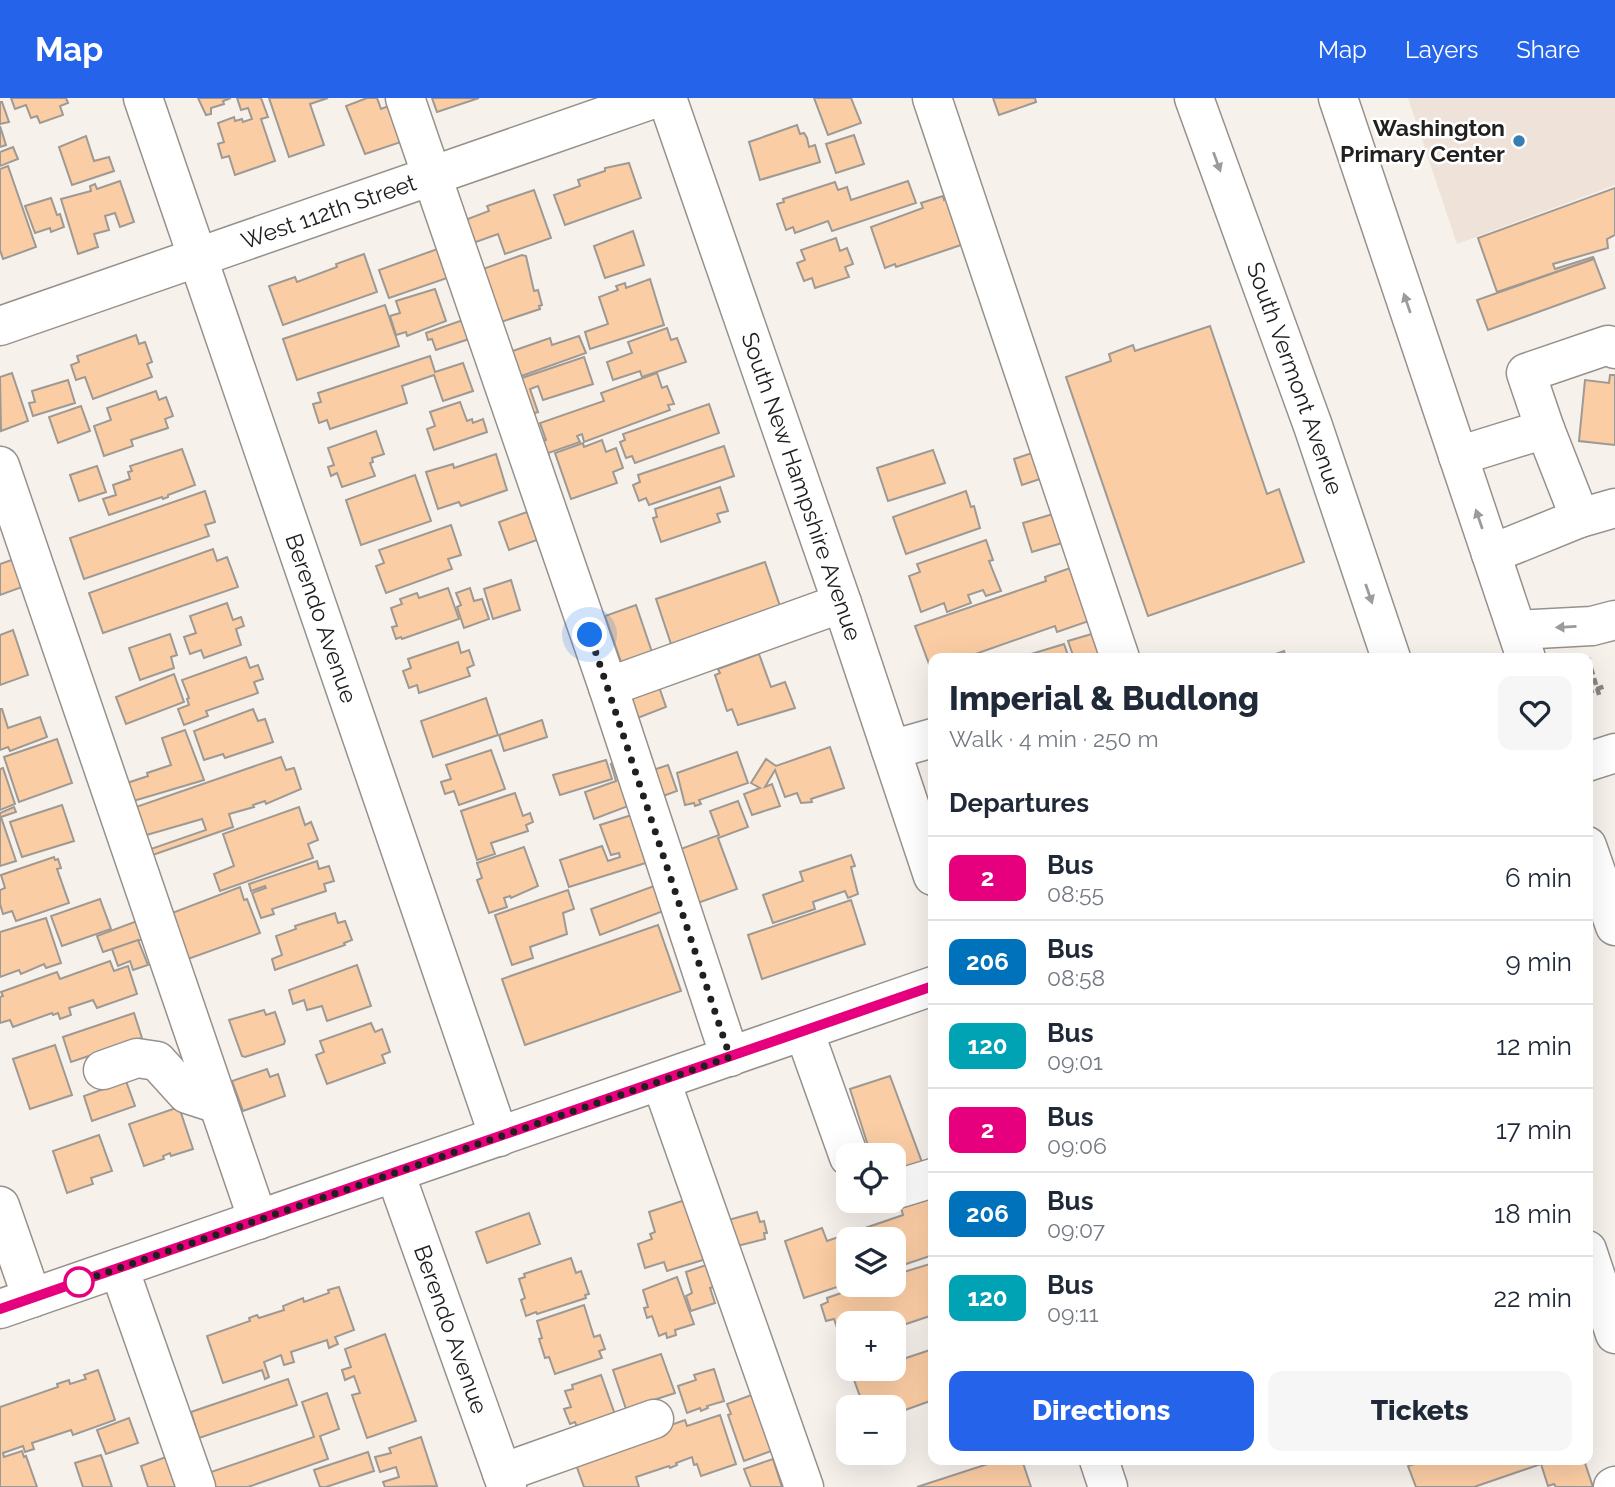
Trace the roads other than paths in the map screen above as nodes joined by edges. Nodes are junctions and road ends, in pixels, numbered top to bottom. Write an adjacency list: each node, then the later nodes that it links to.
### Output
1 (143, 98): 9 (street, Berendo Avenue)
2 (405, 98): 8 (street)
3 (656, 98): 8 (street, West 112th Street)
4 (667, 98): 17 (street, South New Hampshire Avenue)
5 (932, 98): 20 (street)
6 (1194, 98): 21 (street, South Vermont Avenue, one-way to 21)
7 (1338, 98): 13 (street, one-way to 7)
8 (431, 175): 9 (street, West 112th Street); 22 (street)
9 (196, 257): 10 (street, West 112th Street); 36 (street, Berendo Avenue)
10 (0, 326)
11 (1615, 349): 12 (street)
12 (1545, 429): 13 (street); 15 (street)
13 (1458, 456): 16 (street, one-way to 13)
14 (0, 466): 35 (street)
15 (1598, 513): 16 (street)
16 (1491, 554): 19 (street)
17 (842, 603): 22 (street); 26 (street, South New Hampshire Avenue)
18 (1615, 620): 19 (street, one-way to 19)
19 (1521, 644)
20 (1118, 653)
21 (1385, 653)
22 (608, 687): 32 (street)
23 (928, 743): 26 (street)
24 (1615, 752): 25 (street)
25 (1593, 760)
26 (908, 764): 27 (street, South New Hampshire Avenue)
27 (928, 854)
28 (1593, 860): 29 (street)
29 (1611, 902)
30 (928, 991): 31 (street)
31 (804, 1031): 32 (street); 37 (street)
32 (730, 1057): 34 (street)
33 (103, 1070): 35 (street)
34 (661, 1081): 36 (street); 51 (street)
35 (218, 1104): 42 (street)
36 (499, 1137): 38 (street)
37 (844, 1143)
38 (395, 1173): 42 (street); 49 (street, Berendo Avenue)
39 (928, 1180): 40 (street)
40 (906, 1186)
41 (0, 1206): 45 (street)
42 (258, 1220): 43 (street)
43 (119, 1268): 45 (street); 50 (street)
44 (1593, 1268): 46 (street)
45 (16, 1304)
46 (1615, 1334)
47 (654, 1419): 49 (street)
48 (1101, 1465): 52 (street)
49 (504, 1480)
50 (196, 1487)
51 (804, 1487)
52 (1108, 1487)

